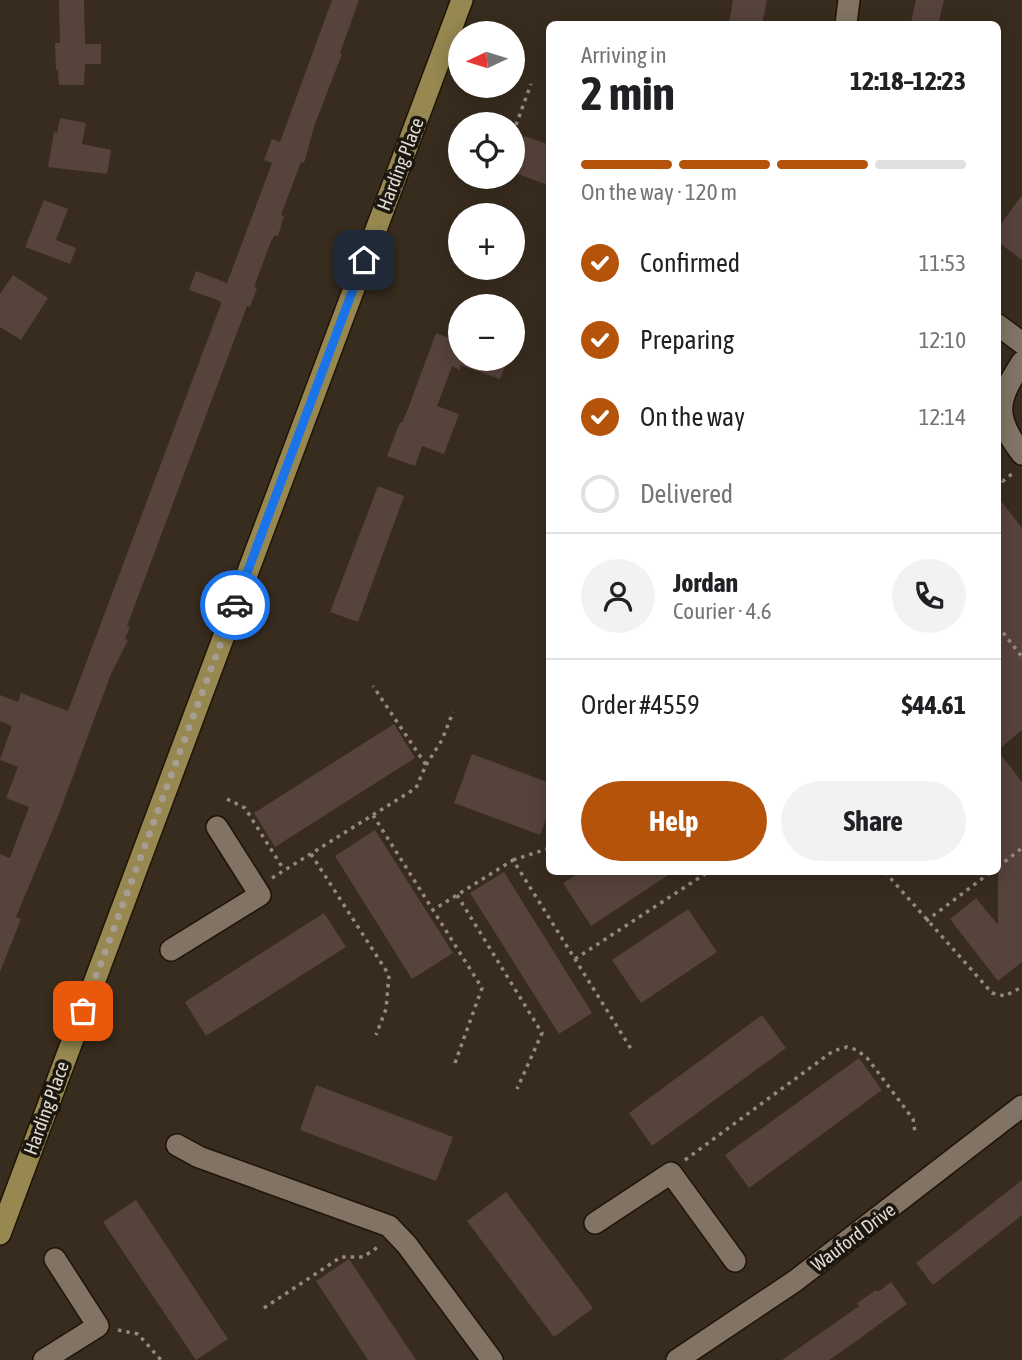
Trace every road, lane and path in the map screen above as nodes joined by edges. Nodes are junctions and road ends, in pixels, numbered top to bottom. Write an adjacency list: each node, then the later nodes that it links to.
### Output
1 (461, 0): 48 (main road, Harding Place)
2 (849, 0): 3 (street)
3 (846, 21)
4 (531, 84): 5 (path)
5 (521, 112)
6 (1001, 327): 7 (street)
7 (1022, 343)
8 (1022, 362): 9 (street)
9 (1001, 414)
10 (1001, 422): 11 (street)
11 (1020, 462): 12 (path)
12 (1001, 478)
13 (1001, 630): 14 (path)
14 (1022, 657)
15 (373, 687): 17 (path)
16 (453, 712): 17 (path)
17 (426, 765): 19 (path)
18 (227, 799): 26 (path)
19 (373, 815): 23 (path); 34 (path)
20 (217, 827): 32 (street)
21 (1022, 848): 25 (path)
22 (546, 849): 24 (path)
23 (311, 854): 26 (path); 39 (path)
24 (513, 860): 33 (path); 37 (path)
25 (1001, 865)
26 (284, 870): 32 (path)
27 (703, 875): 37 (path)
28 (888, 875): 35 (path)
29 (980, 875): 31 (path)
30 (986, 875): 31 (path)
31 (982, 878): 35 (path)
32 (256, 888): 36 (street)
33 (457, 895): 34 (path); 42 (path)
34 (433, 910): 41 (path)
35 (926, 921): 38 (path)
36 (171, 950)
37 (575, 959): 40 (path)
38 (1022, 986)
39 (376, 1035)
40 (634, 1052)
41 (455, 1063)
42 (517, 1089)
43 (1022, 1106): 57 (street, Wauford Drive)
44 (915, 1132): 46 (path)
45 (177, 1145): 49 (street)
46 (671, 1173): 47 (street); 51 (street)
47 (595, 1223)
48 (0, 1234)
49 (397, 1234): 52 (path); 56 (street)
50 (55, 1259): 53 (street)
51 (735, 1261)
52 (264, 1308)
53 (98, 1326): 54 (street); 55 (path)
54 (44, 1360)
55 (161, 1360)
56 (492, 1360)
57 (677, 1360)

